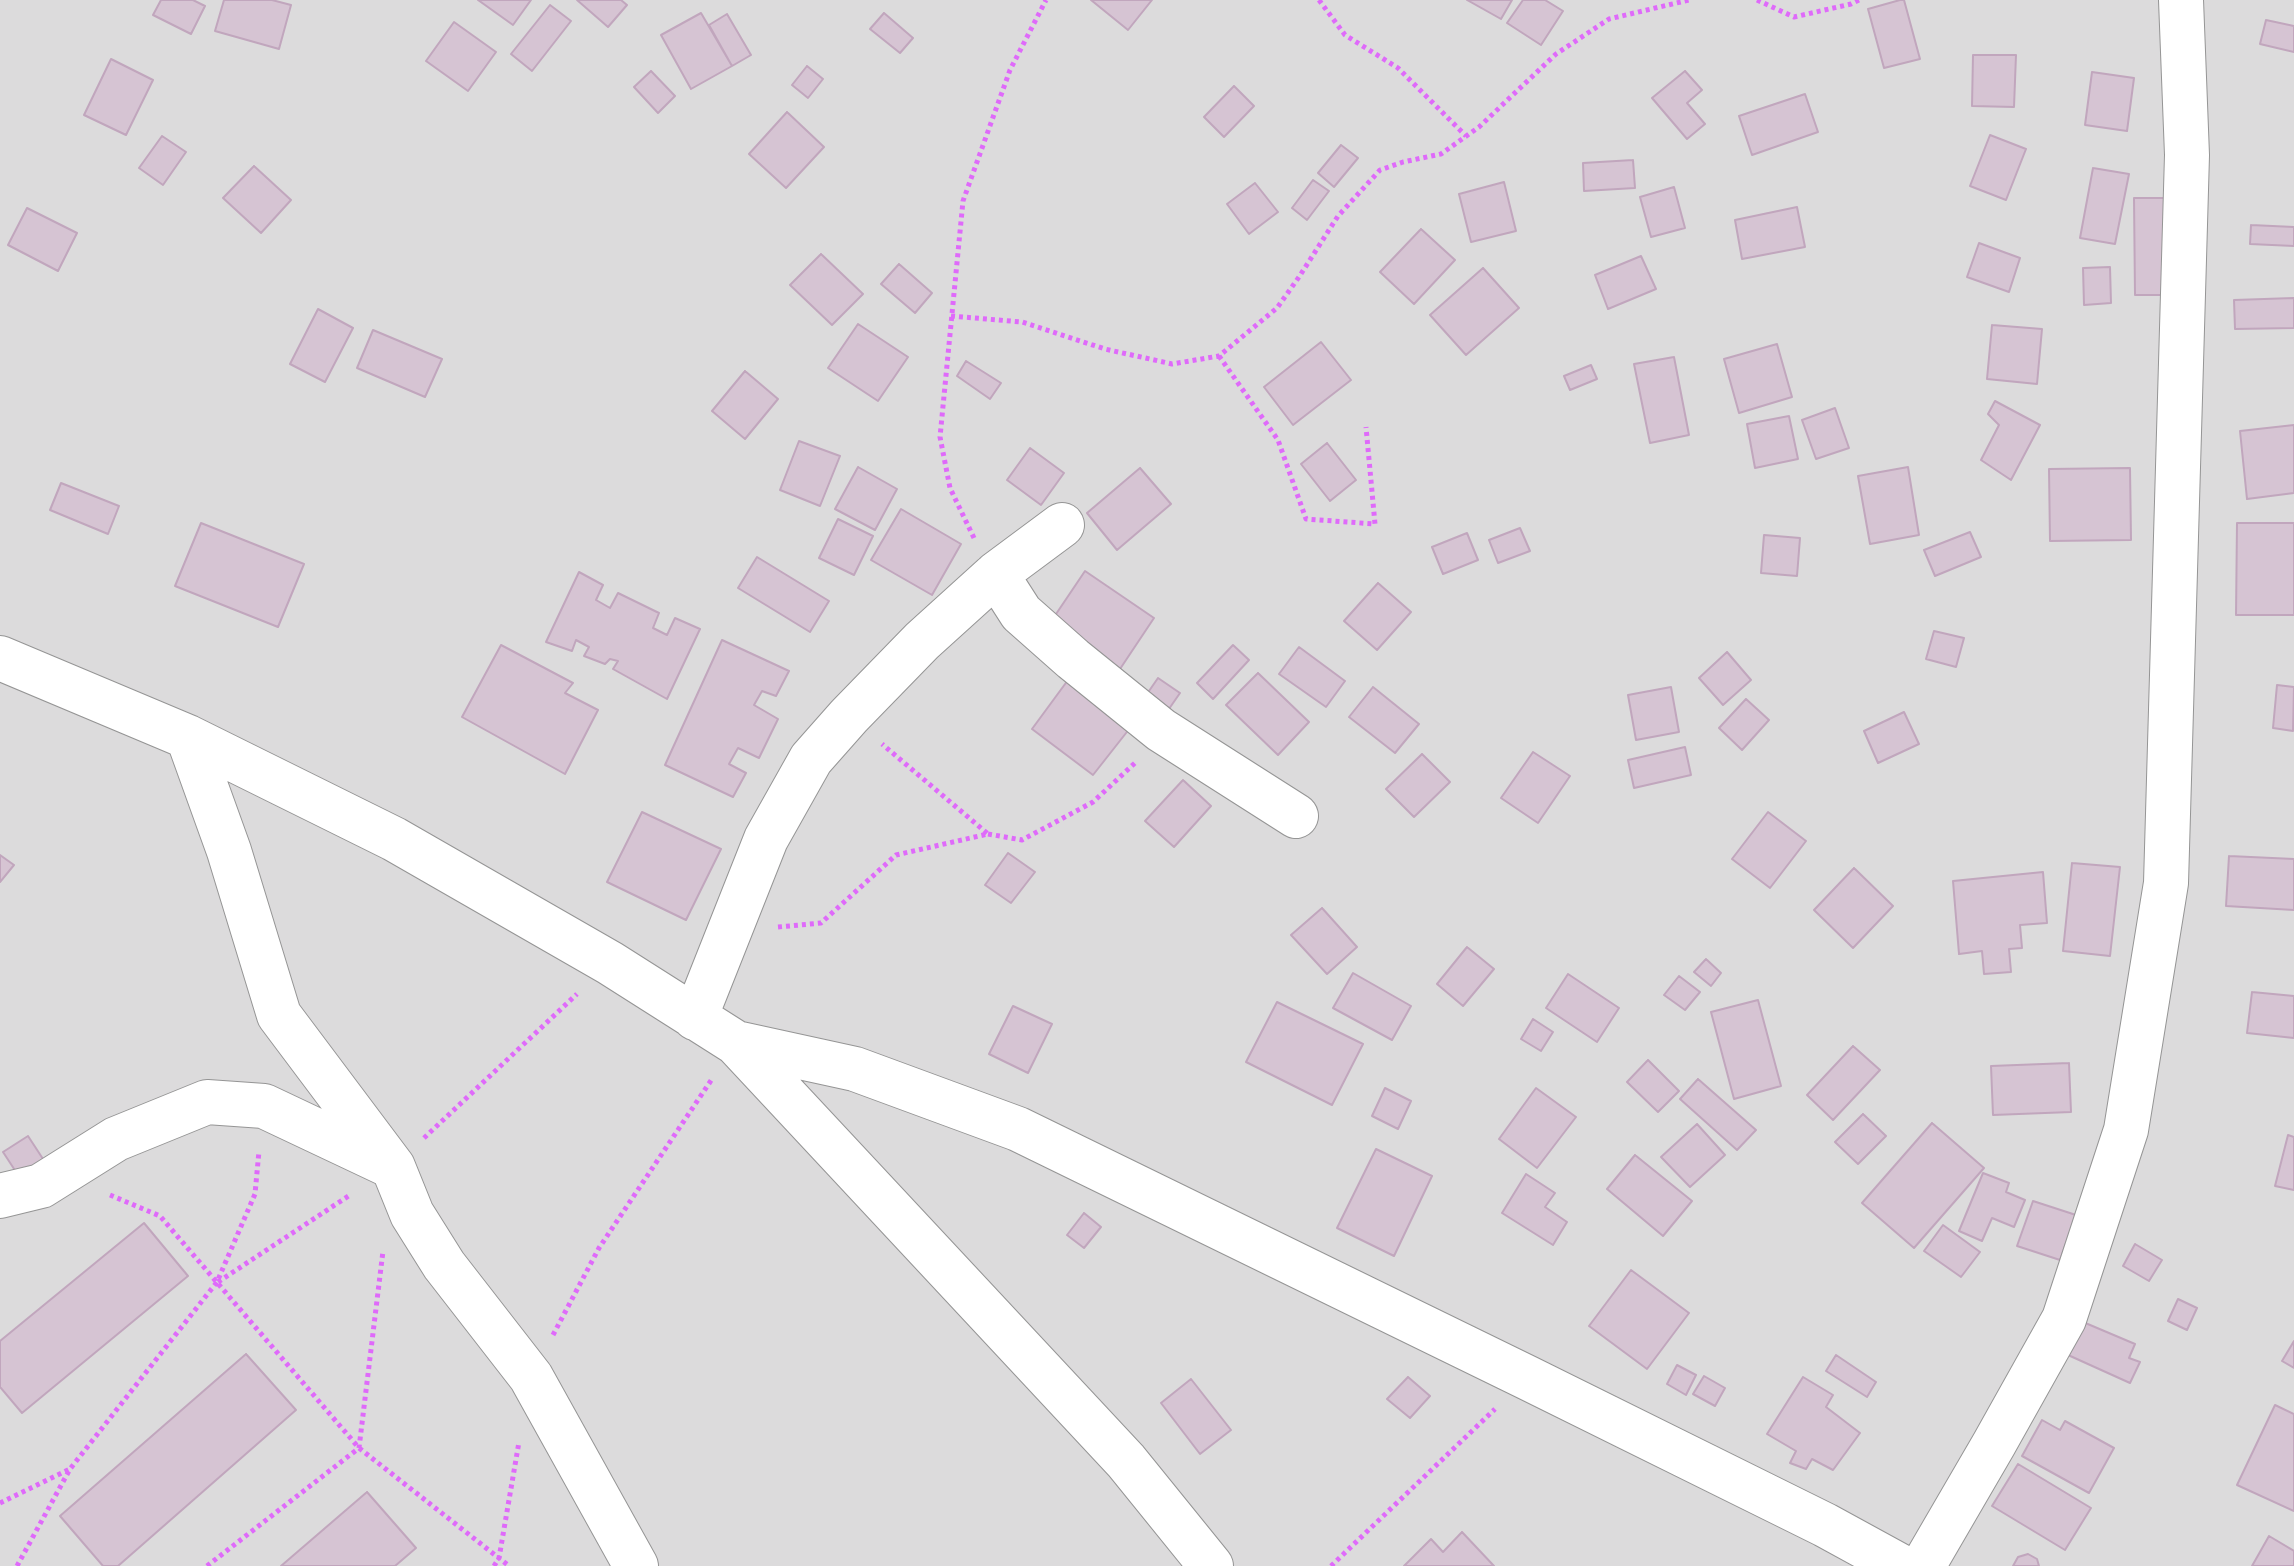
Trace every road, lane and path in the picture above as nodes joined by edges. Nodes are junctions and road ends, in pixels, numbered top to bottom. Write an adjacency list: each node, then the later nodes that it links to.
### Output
1 (1046, 0): 8 (path)
2 (1319, 0): 7 (path)
3 (1689, 0): 7 (path)
4 (1757, 0): 5 (path)
5 (1859, 0)
6 (2181, 0): 41 (street)
7 (1466, 136): 9 (path)
8 (951, 316): 9 (path); 12 (path)
9 (1219, 356): 10 (path)
10 (1366, 427)
11 (1062, 525): 12 (street)
12 (996, 574): 14 (street); 15 (street)
13 (0, 658): 16 (street)
14 (849, 716): 18 (path); 19 (street)
15 (1161, 730): 17 (street); 18 (path)
16 (188, 737): 20 (street); 23 (street)
17 (1296, 816)
18 (988, 834): 19 (path)
19 (729, 931): 20 (street)
20 (695, 1018): 21 (street)
21 (736, 1043): 27 (path); 28 (street); 38 (street)
22 (264, 1106): 23 (street); 24 (street); 26 (path)
23 (393, 1167): 27 (street)
24 (21, 1191): 26 (path)
25 (384, 1245): 29 (path)
26 (217, 1282): 29 (path); 30 (path)
27 (531, 1377): 32 (path); 37 (street)
28 (1528, 1378): 39 (path); 40 (street)
29 (359, 1448): 32 (path); 34 (path)
30 (70, 1469): 31 (path); 33 (path)
31 (0, 1503)
32 (499, 1558): 35 (path); 36 (path)
33 (17, 1566)
34 (207, 1566)
35 (494, 1566)
36 (509, 1566)
37 (636, 1566)
38 (1211, 1566)
39 (1331, 1566)
40 (1900, 1566)
41 (1923, 1566)

